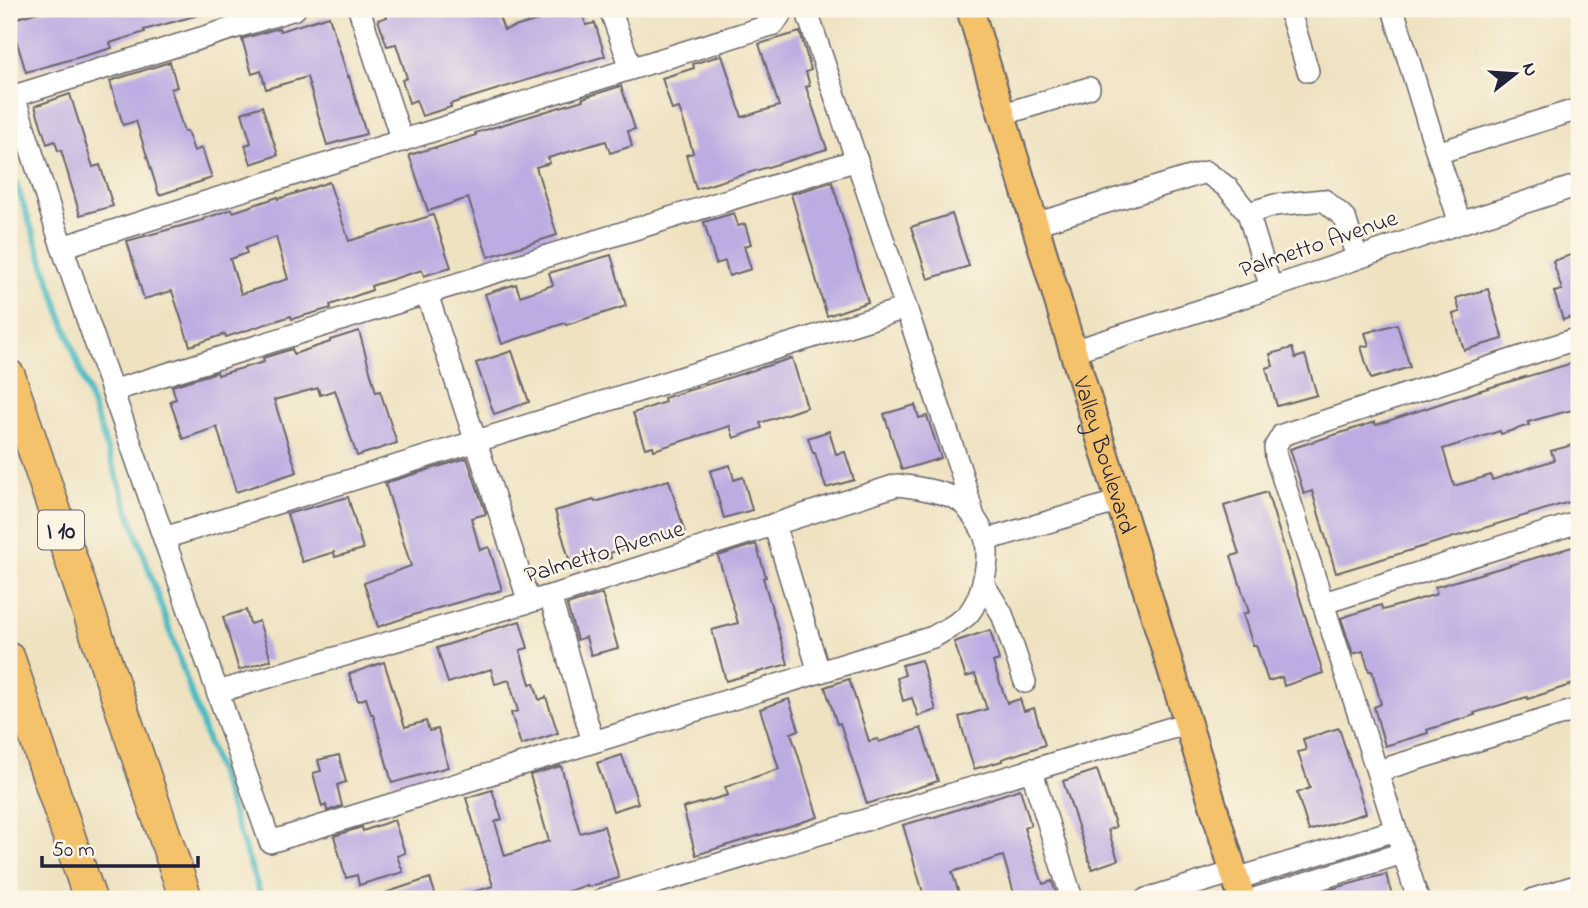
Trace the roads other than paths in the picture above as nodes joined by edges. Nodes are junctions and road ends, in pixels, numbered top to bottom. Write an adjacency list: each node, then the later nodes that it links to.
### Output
1 (295, 9): 21 (street)
2 (359, 9): 14 (street)
3 (610, 9): 9 (street)
4 (784, 9): 9 (street)
5 (806, 9): 16 (street)
6 (970, 9): 13 (main road, Valley Boulevard)
7 (1289, 9): 10 (street)
8 (1393, 9): 15 (street)
9 (631, 68): 14 (street)
10 (1308, 71)
11 (1089, 88): 13 (street)
12 (1579, 109): 15 (street)
13 (1002, 115): 20 (main road, Valley Boulevard)
14 (402, 141): 21 (street)
15 (1437, 153): 19 (street)
16 (857, 160): 24 (street); 25 (street)
17 (1579, 185): 19 (street, Palmetto Avenue)
18 (1248, 213): 20 (street); 22 (street); 23 (street)
19 (1460, 223): 22 (street, Palmetto Avenue)
20 (1035, 224): 27 (main road, Valley Boulevard)
21 (62, 247): 29 (street)
22 (1357, 258): 23 (street, Palmetto Avenue)
23 (1271, 288): 27 (street, Palmetto Avenue)
24 (427, 294): 29 (street); 30 (street)
25 (906, 308): 30 (street); 32 (street)
26 (1579, 338): 40 (street)
27 (1073, 351): 31 (main road, Valley Boulevard)
28 (9, 376): 56 (highway, I 10)
29 (112, 391): 35 (street)
30 (475, 442): 35 (street); 39 (street)
31 (1120, 501): 36 (street); 46 (main road, Valley Boulevard)
32 (973, 514): 34 (street, Palmetto Avenue); 36 (street, Palmetto Avenue)
33 (1579, 522): 40 (street)
34 (774, 524): 38 (street, Palmetto Avenue); 42 (street)
35 (164, 538): 44 (street)
36 (986, 540): 37 (street)
37 (983, 583): 42 (street); 43 (street)
38 (551, 596): 39 (street, Palmetto Avenue); 47 (street)
39 (529, 602): 44 (street, Palmetto Avenue)
40 (1324, 603): 49 (street)
41 (9, 659): 55 (highway)
42 (819, 672): 47 (street)
43 (1025, 682)
44 (217, 692): 47 (street)
45 (1579, 709): 49 (street)
46 (1188, 723): 48 (street); 52 (main road, Valley Boulevard)
47 (593, 742)
48 (1031, 769): 54 (street); 58 (street)
49 (1378, 771): 50 (street)
50 (1396, 830): 51 (street); 52 (street)
51 (1404, 853): 60 (street); 61 (street)
52 (1238, 883): 59 (street)
53 (1579, 885): 62 (street)
54 (645, 893): 57 (street)
55 (90, 899)
56 (186, 899)
57 (603, 899)
58 (1072, 899)
59 (1146, 899)
60 (1254, 899)
61 (1418, 899)
62 (1534, 899)

